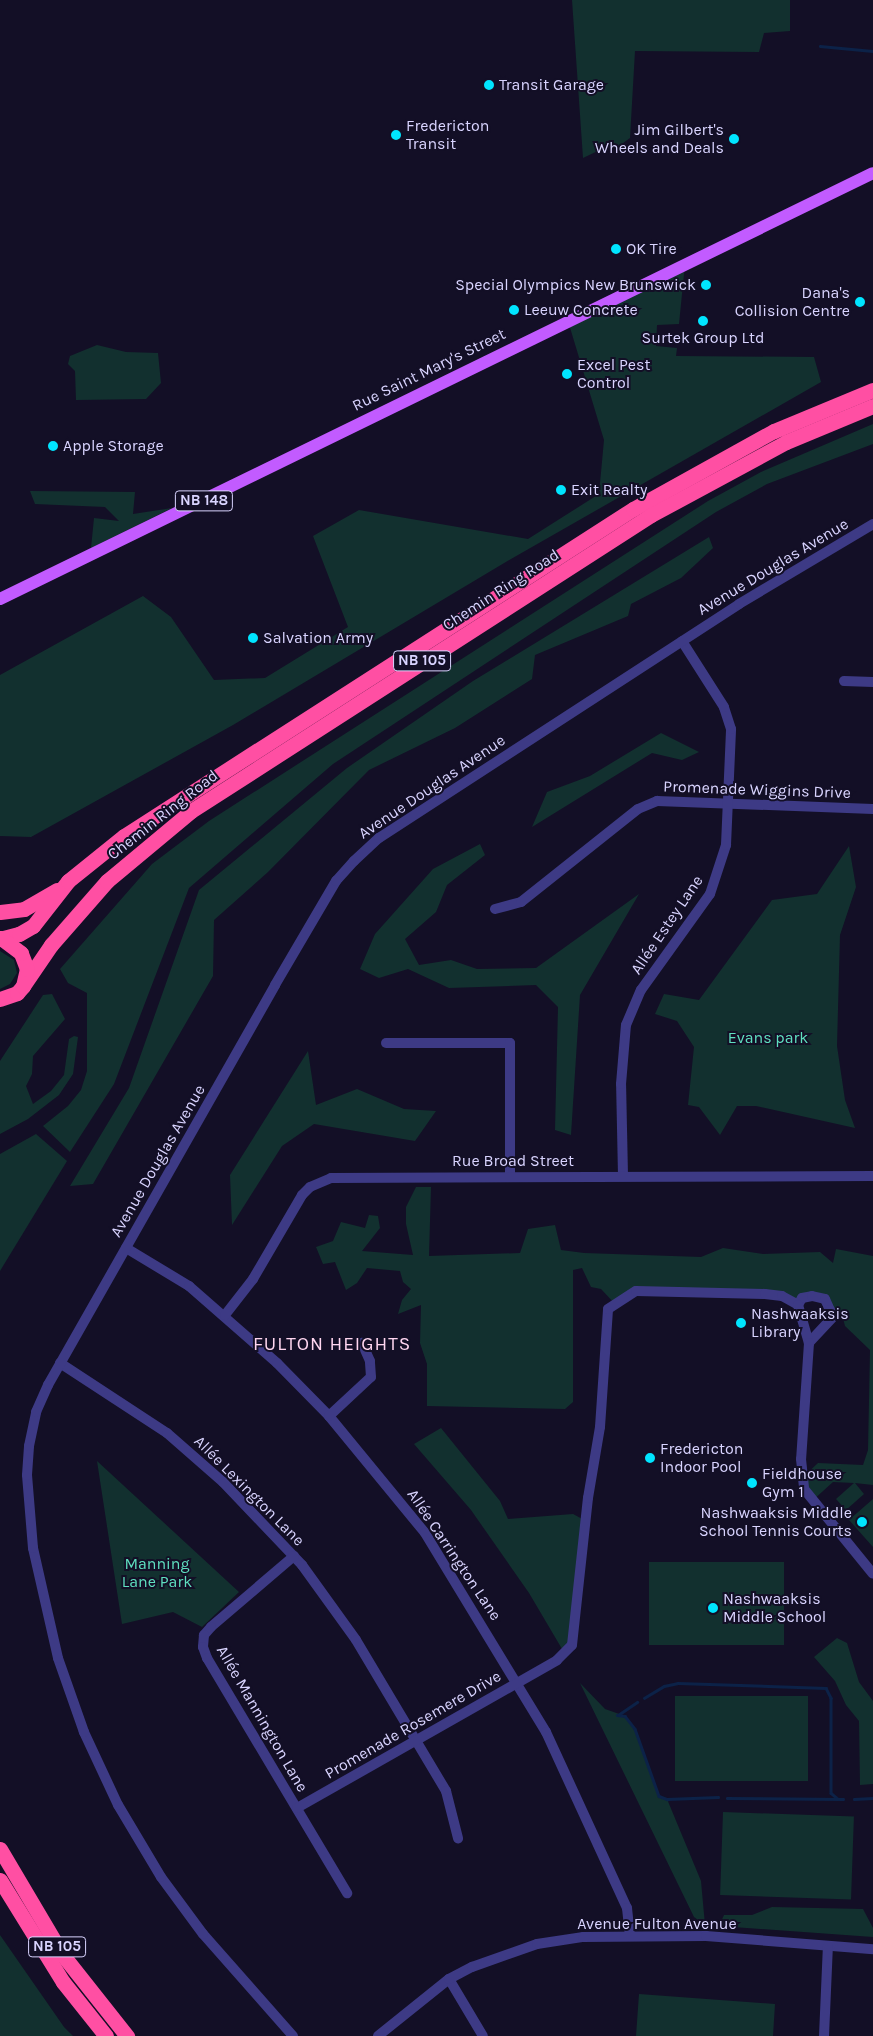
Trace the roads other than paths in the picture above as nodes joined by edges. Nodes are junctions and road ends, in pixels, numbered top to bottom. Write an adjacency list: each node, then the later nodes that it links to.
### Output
1 (873, 173): 5 (main road, Rue Saint Mary's Street / NB 148)
2 (873, 390): 11 (highway, Chemin Ring Road / NB 105)
3 (873, 406): 15 (highway, Chemin Ring Road / NB 105)
4 (872, 526): 6 (street, Avenue Douglas Avenue)
5 (0, 599)
6 (682, 641): 9 (street, Allée Estey Lane); 21 (street, Avenue Douglas Avenue)
7 (844, 681): 8 (street)
8 (873, 682)
9 (729, 802): 10 (street, Promenade Wiggins Drive); 12 (street, Promenade Wiggins Drive); 19 (street, Allée Estey Lane)
10 (873, 809)
11 (68, 881): 13 (highway); 14 (highway, Chemin Ring Road / NB 105)
12 (494, 909)
13 (0, 912)
14 (0, 938): 15 (highway)
15 (23, 986): 16 (highway, Chemin Ring Road)
16 (3, 999)
17 (386, 1043): 18 (street)
18 (510, 1176): 19 (street, Rue Broad Street); 23 (street, Rue Broad Street)
19 (623, 1176): 20 (street, Rue Broad Street)
20 (873, 1176)
21 (126, 1248): 23 (street, Allée Carrington Lane); 26 (street, Avenue Douglas Avenue)
22 (798, 1305): 24 (street); 24 (street); 30 (street, Promenade Rosemere Drive)
23 (225, 1315): 27 (street, Allée Carrington Lane)
24 (809, 1343): 29 (street)
25 (362, 1344): 27 (street)
26 (60, 1363): 28 (street, Allée Lexington Lane); 43 (street, Avenue Douglas Avenue)
27 (329, 1416): 30 (street, Allée Carrington Lane)
28 (294, 1556): 31 (street, Allée Lexington Lane); 32 (street, Allée Mannington Lane)
29 (873, 1574)
30 (518, 1682): 31 (street, Promenade Rosemere Drive); 37 (street, Allée Carrington Lane)
31 (416, 1739): 32 (street, Promenade Rosemere Drive); 33 (street, Allée Lexington Lane)
32 (297, 1808): 36 (street, Allée Mannington Lane)
33 (458, 1838)
34 (0, 1849): 42 (highway, NB 105)
35 (0, 1880): 41 (highway, NB 105)
36 (347, 1893)
37 (630, 1936): 38 (street, Avenue Fulton Avenue); 40 (street, Avenue Fulton Avenue)
38 (828, 1946): 39 (street, Avenue Fulton Avenue); 46 (street)
39 (873, 1949)
40 (449, 1979): 44 (street, Avenue Fulton Avenue); 45 (street)
41 (106, 2036)
42 (126, 2036)
43 (293, 2036)
44 (378, 2036)
45 (483, 2036)
46 (824, 2036)

